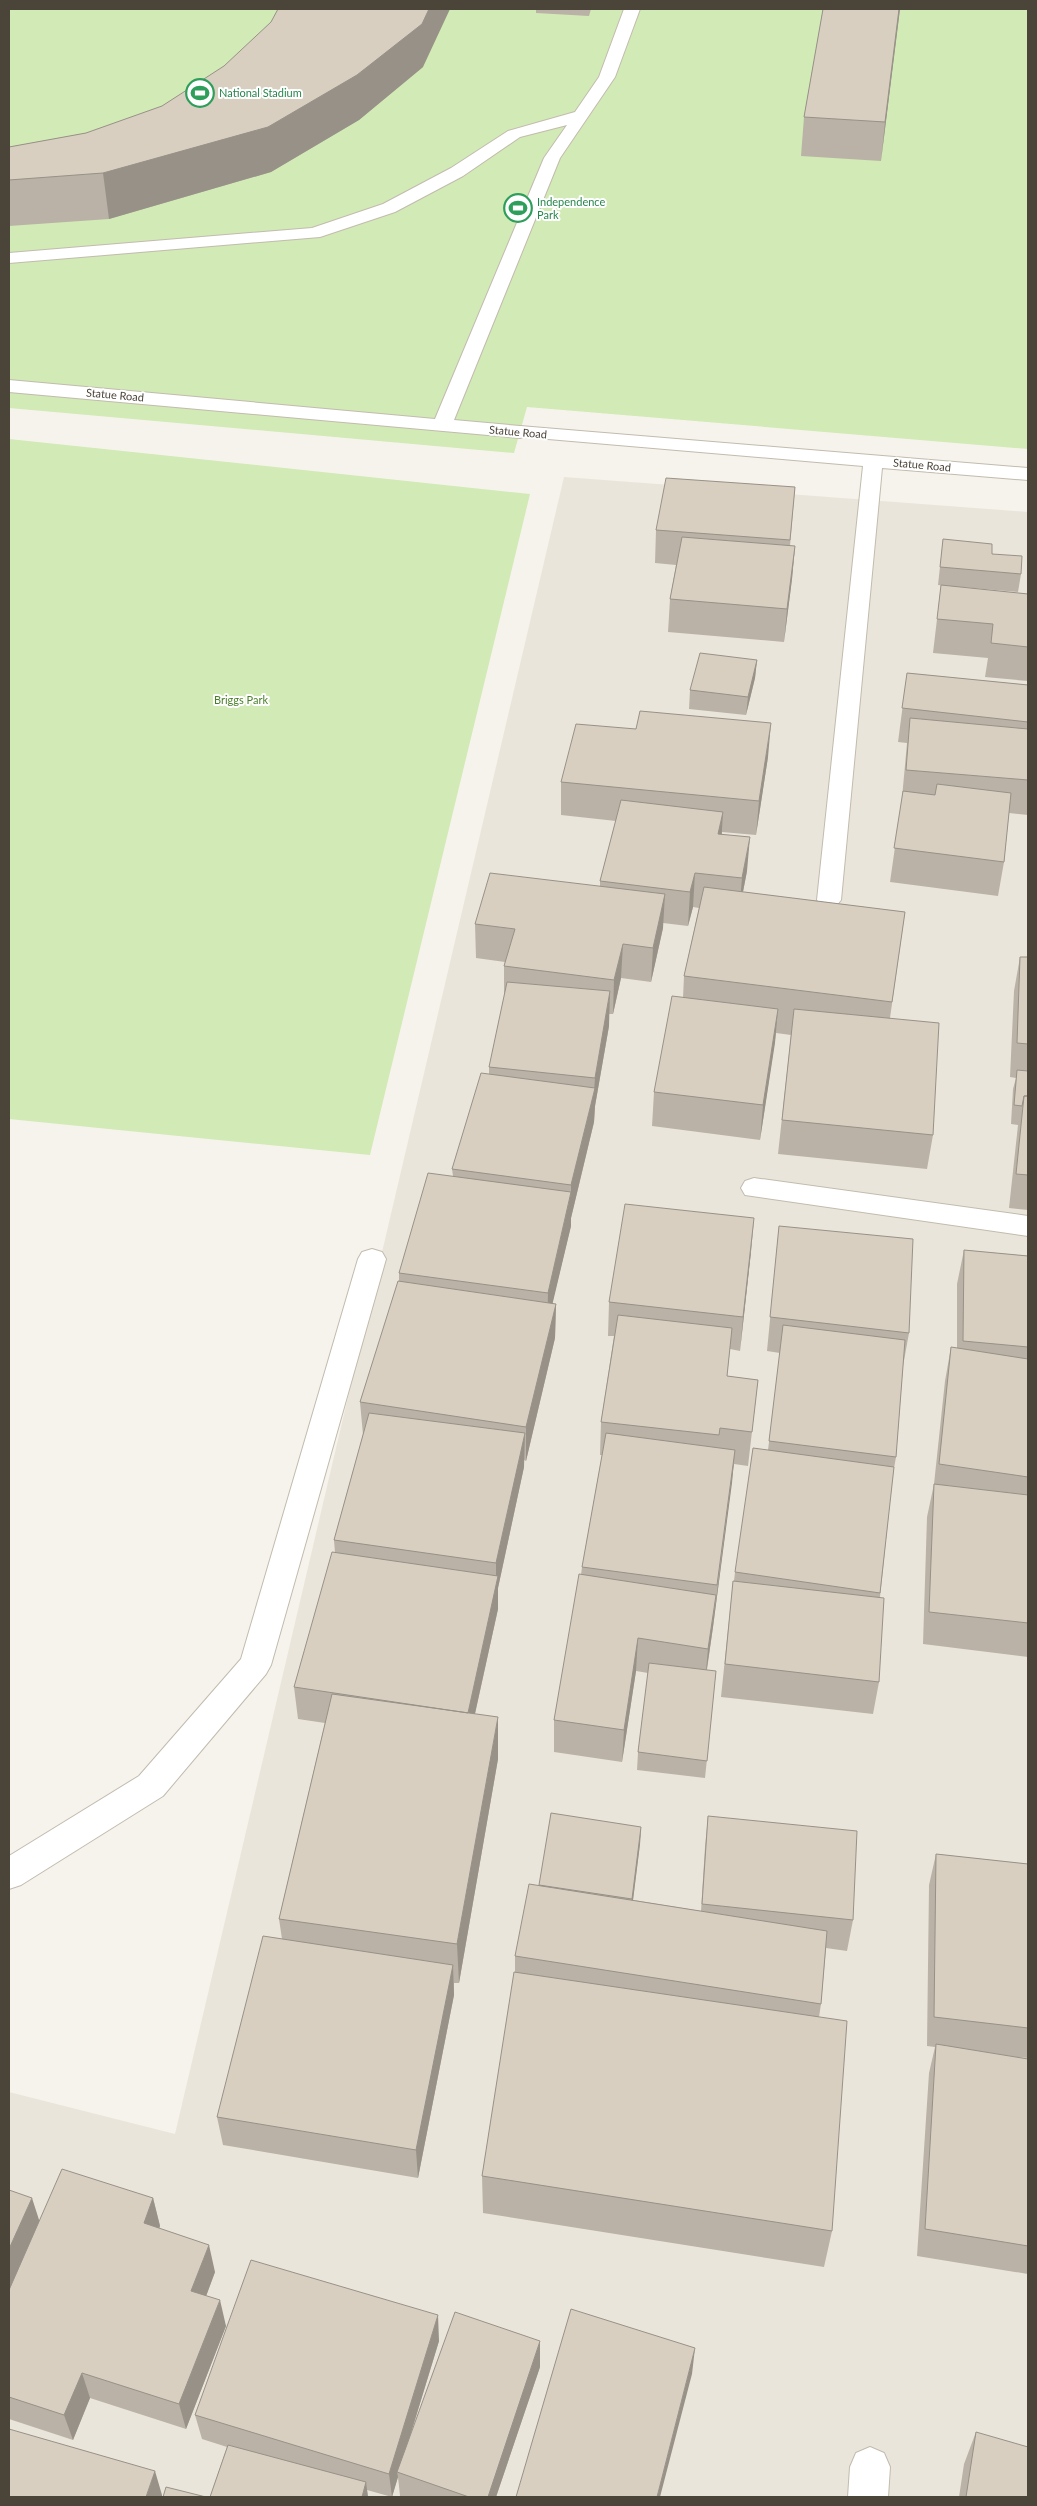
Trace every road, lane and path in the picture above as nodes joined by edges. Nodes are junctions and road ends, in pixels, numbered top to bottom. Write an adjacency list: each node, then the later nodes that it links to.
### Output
1 (632, 9): 2 (street)
2 (580, 116): 3 (street); 5 (street)
3 (9, 258)
4 (9, 386): 5 (street, Statue Road)
5 (442, 425): 6 (street, Statue Road)
6 (873, 461): 7 (street, Statue Road); 8 (street)
7 (1028, 474)
8 (828, 900)
9 (754, 1188): 10 (street)
10 (1028, 1226)
11 (372, 1259): 12 (street)
12 (9, 1874)

